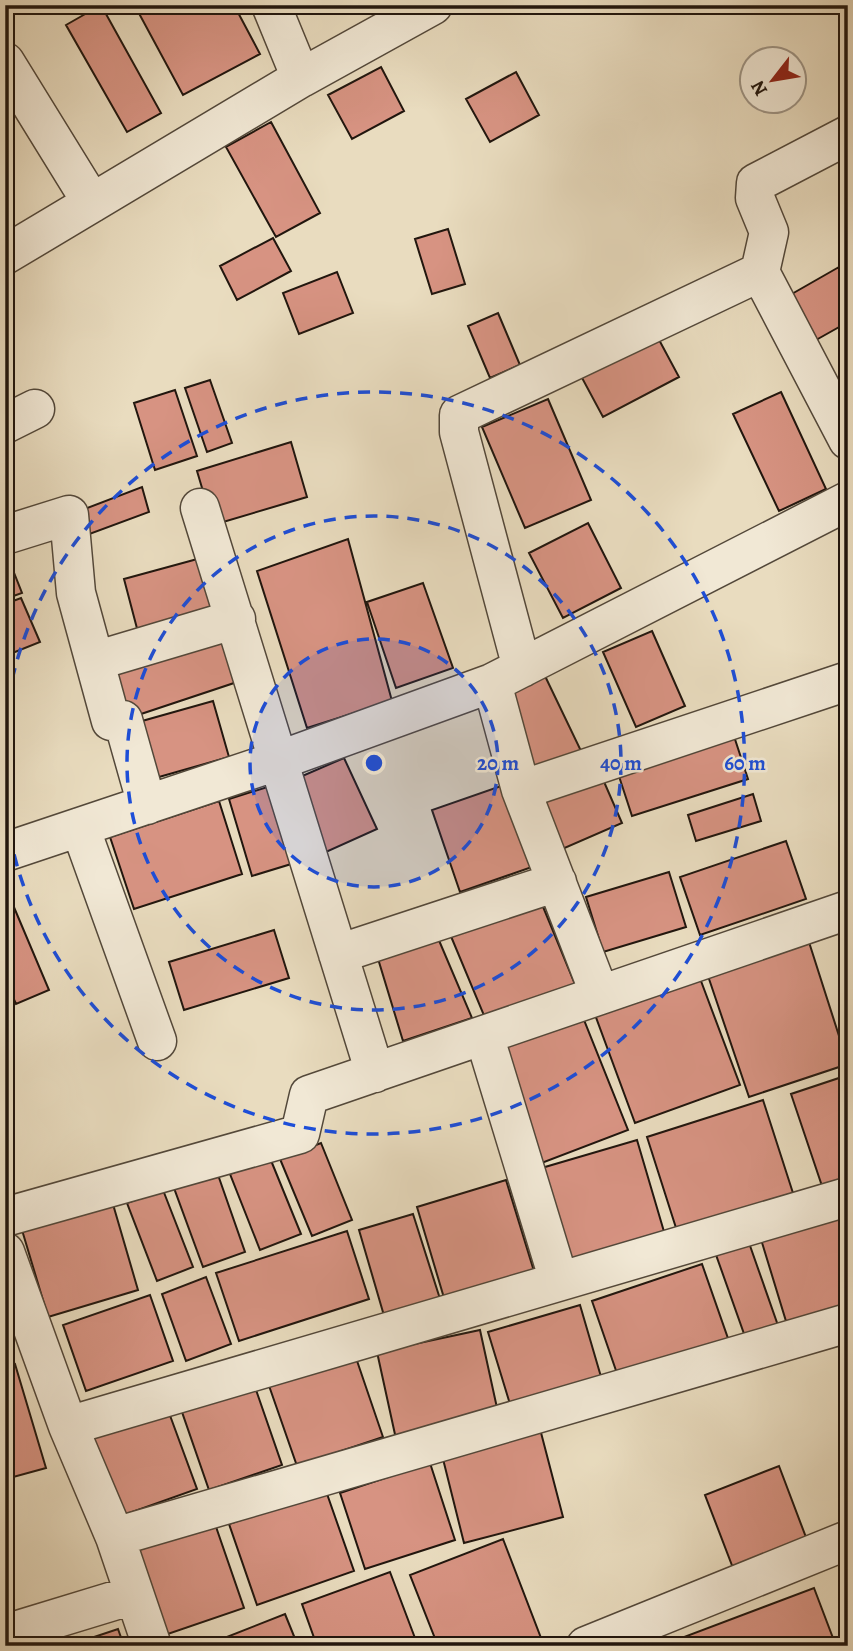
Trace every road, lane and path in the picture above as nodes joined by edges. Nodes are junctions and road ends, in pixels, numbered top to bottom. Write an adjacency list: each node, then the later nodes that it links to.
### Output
1 (271, 5): 5 (street)
2 (433, 5): 3 (street)
3 (376, 19): 5 (street)
4 (5, 62): 7 (street)
5 (301, 78): 7 (street)
6 (848, 135): 9 (street)
7 (92, 203): 8 (street)
8 (5, 255)
9 (761, 272): 10 (street); 16 (street)
10 (848, 440)
11 (848, 501): 16 (street)
12 (200, 508): 14 (street)
13 (5, 535): 15 (street)
14 (236, 619): 15 (street); 18 (street)
15 (95, 661): 20 (street)
16 (507, 675): 18 (street); 19 (street)
17 (846, 687): 19 (street)
18 (280, 760): 20 (street); 25 (street)
19 (521, 790): 23 (street)
20 (147, 805): 21 (street)
21 (80, 827): 22 (street); 28 (street)
22 (5, 852)
23 (557, 883): 25 (street); 26 (street)
24 (848, 909): 26 (street)
25 (338, 954): 29 (street)
26 (600, 995): 27 (street)
27 (484, 1035): 29 (street); 33 (street)
28 (158, 1041)
29 (375, 1073): 31 (street)
30 (847, 1197): 33 (street)
31 (5, 1217)
32 (5, 1252): 35 (street)
33 (559, 1281): 35 (street)
34 (848, 1323): 36 (street)
35 (68, 1426): 36 (street)
36 (115, 1537): 38 (street)
37 (848, 1540): 41 (street)
38 (133, 1595): 39 (street); 40 (street)
39 (5, 1634)
40 (152, 1646)
41 (586, 1646)

